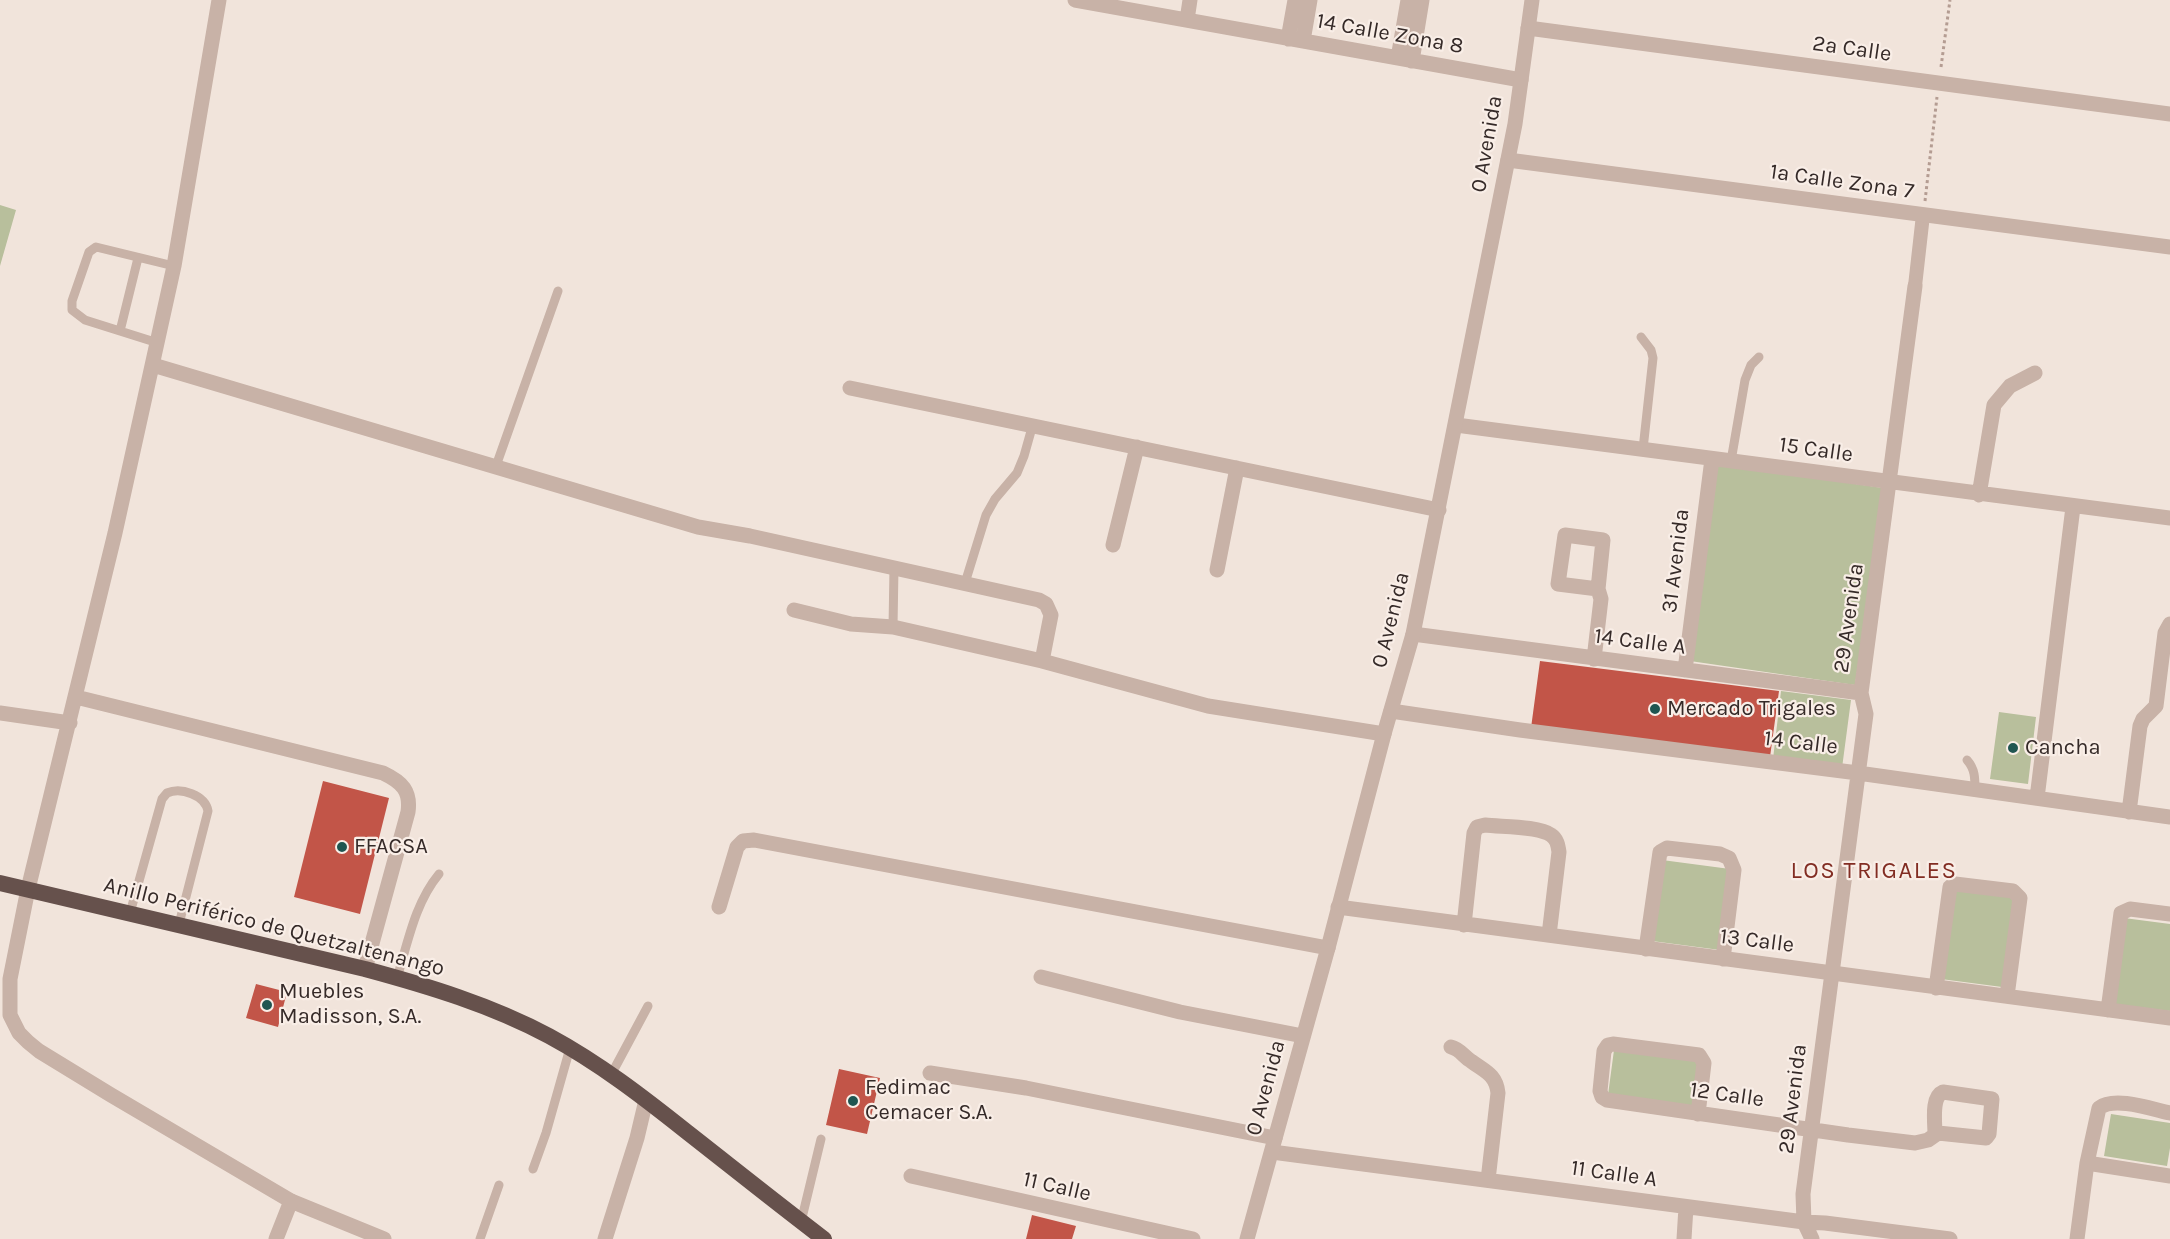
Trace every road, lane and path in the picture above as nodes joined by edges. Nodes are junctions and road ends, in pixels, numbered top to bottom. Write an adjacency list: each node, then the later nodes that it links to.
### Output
1 (219, 0): 21 (street)
2 (1075, 0): 10 (street, 14 Calle Zona 8)
3 (1190, 0): 10 (street)
4 (1295, 0): 12 (street)
5 (1310, 0): 12 (street)
6 (1408, 0): 13 (street)
7 (1422, 0): 13 (street)
8 (1532, 0): 11 (street, 0 Avenida)
9 (1950, 0): 15 (path)
10 (1187, 20): 12 (street, 14 Calle Zona 8)
11 (1528, 28): 14 (street, 0 Avenida); 15 (street, 2a Calle)
12 (1296, 40): 13 (street, 14 Calle Zona 8)
13 (1405, 60): 14 (street, 14 Calle Zona 8)
14 (1521, 80): 17 (street, 0 Avenida)
15 (1939, 84): 16 (street, 2a Calle); 18 (path)
16 (2170, 114)
17 (1508, 160): 18 (street, 1a Calle Zona 7); 32 (street, 0 Avenida)
18 (1923, 215): 19 (street, 1a Calle Zona 7); 22 (street)
19 (2170, 248)
20 (138, 258): 21 (lane); 24 (lane); 24 (lane)
21 (174, 266): 26 (street)
22 (1915, 286): 39 (street, 29 Avenida)
23 (558, 291): 37 (lane)
24 (120, 331): 26 (lane)
25 (1641, 337): 34 (lane)
26 (158, 343): 28 (street)
27 (1759, 357): 36 (lane)
28 (153, 365): 37 (street); 57 (street)
29 (2035, 373): 40 (street)
30 (850, 388): 31 (street)
31 (1033, 424): 33 (street); 47 (lane)
32 (1456, 425): 34 (street, 15 Calle); 42 (street, 0 Avenida)
33 (1137, 447): 38 (street); 44 (street)
34 (1643, 449): 35 (street, 15 Calle)
35 (1712, 459): 36 (street, 15 Calle); 55 (street, 31 Avenida)
36 (1731, 461): 39 (street, 15 Calle)
37 (496, 466): 45 (street)
38 (1236, 468): 42 (street); 46 (street)
39 (1890, 483): 40 (street, 15 Calle); 56 (street, 29 Avenida)
40 (1979, 495): 41 (street, 15 Calle)
41 (2073, 507): 43 (street, 15 Calle); 66 (street)
42 (1439, 510): 52 (street, 0 Avenida)
43 (2170, 518)
44 (1113, 545)
45 (894, 568): 47 (street); 51 (lane)
46 (1217, 570)
47 (965, 584): 54 (street)
48 (1598, 589): 48 (street); 53 (street)
49 (794, 610): 51 (street)
50 (2170, 624): 58 (street)
51 (893, 627): 54 (street)
52 (1413, 634): 53 (street, 14 Calle A); 59 (street, 0 Avenida)
53 (1593, 659): 55 (street, 14 Calle A)
54 (1042, 662): 62 (street)
55 (1684, 670): 56 (street, 14 Calle A)
56 (1862, 693): 64 (street, 29 Avenida)
57 (76, 697): 61 (street); 82 (street)
58 (2163, 708): 67 (street)
59 (1391, 711): 62 (street, 0 Avenida); 64 (street, 14 Calle)
60 (0, 714): 61 (street)
61 (70, 723): 71 (street)
62 (1384, 734): 73 (street, 0 Avenida)
63 (1967, 760): 65 (lane)
64 (1858, 773): 65 (street, 14 Calle); 83 (street, 29 Avenida)
65 (1975, 790): 66 (street, 14 Calle)
66 (2037, 798): 67 (street, 14 Calle)
67 (2129, 812): 68 (street, 14 Calle)
68 (2170, 817)
69 (439, 874): 85 (lane)
70 (0, 883): 71 (highway, Anillo Periférico de Quetzaltenango)
71 (28, 889): 74 (highway, Anillo Periférico de Quetzaltenango); 109 (street)
72 (719, 907): 79 (street)
73 (1338, 908): 77 (street, 13 Calle); 79 (street, 0 Avenida)
74 (130, 913): 76 (highway, Anillo Periférico de Quetzaltenango); 76 (lane)
75 (2170, 914): 89 (street)
76 (179, 924): 82 (highway, Anillo Periférico de Quetzaltenango)
77 (1464, 924): 78 (street, 13 Calle); 78 (street)
78 (1549, 936): 80 (street, 13 Calle)
79 (1328, 948): 91 (street, 0 Avenida)
80 (1646, 949): 81 (street, 13 Calle); 81 (street)
81 (1723, 959): 83 (street, 13 Calle)
82 (365, 969): 85 (highway, Anillo Periférico de Quetzaltenango)
83 (1831, 973): 86 (street, 13 Calle); 99 (street, 29 Avenida)
84 (1041, 977): 91 (street)
85 (397, 978): 93 (highway, Anillo Periférico de Quetzaltenango)
86 (1936, 988): 87 (street, 13 Calle); 87 (street)
87 (2007, 996): 89 (street, 13 Calle)
88 (648, 1006): 95 (lane)
89 (2108, 1010): 90 (street, 13 Calle)
90 (2170, 1018)
91 (1303, 1036): 102 (street, 0 Avenida)
92 (1450, 1047): 107 (street)
93 (570, 1048): 95 (highway, Anillo Periférico de Quetzaltenango); 104 (lane)
94 (930, 1073): 102 (street, 11 Calle A)
95 (611, 1075): 96 (highway, Anillo Periférico de Quetzaltenango)
96 (646, 1100): 111 (highway, Anillo Periférico de Quetzaltenango); 116 (street)
97 (2170, 1113): 103 (street)
98 (1698, 1114): 98 (street, 12 Calle); 99 (street, 12 Calle)
99 (1812, 1129): 100 (street, 12 Calle); 112 (street, 29 Avenida)
100 (1935, 1134): 100 (street, 12 Calle)
101 (820, 1139): 111 (lane)
102 (1273, 1145): 107 (street, 11 Calle A); 119 (street, 0 Avenida)
103 (2087, 1163): 106 (street); 123 (street)
104 (533, 1169)
105 (911, 1176): 118 (street, 11 Calle)
106 (2170, 1176)
107 (1488, 1180): 110 (street, 11 Calle A)
108 (499, 1185): 115 (lane)
109 (291, 1201): 113 (street); 114 (street)
110 (1686, 1207): 112 (street, 11 Calle A); 120 (street)
111 (801, 1222): 117 (highway, Anillo Periférico de Quetzaltenango)
112 (1804, 1222): 121 (street, 29 Avenida); 122 (street, 11 Calle A)
113 (276, 1239)
114 (384, 1239)
115 (480, 1239)
116 (605, 1239)
117 (824, 1239)
118 (1193, 1239)
119 (1247, 1239)
120 (1684, 1239)
121 (1812, 1239)
122 (1950, 1239)
123 (2077, 1239)

